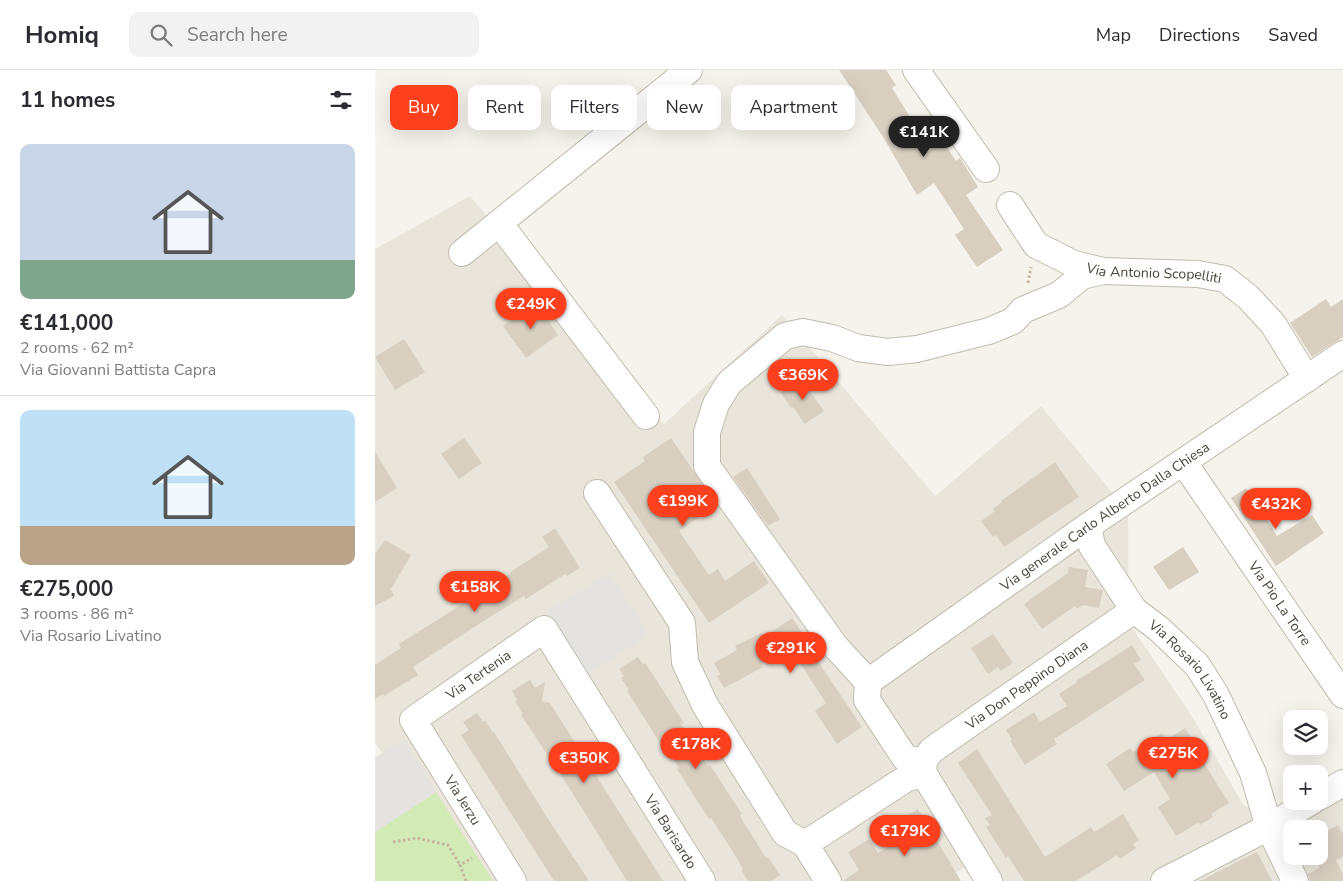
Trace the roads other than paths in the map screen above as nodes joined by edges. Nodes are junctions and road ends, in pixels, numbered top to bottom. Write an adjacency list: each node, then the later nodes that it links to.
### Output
1 (689, 70): 5 (street)
2 (916, 70): 3 (street)
3 (986, 169)
4 (1010, 205): 7 (street, Via Antonio Scopelliti)
5 (499, 223): 6 (street); 10 (street)
6 (462, 253)
7 (1103, 271): 9 (street, Via Antonio Scopelliti); 16 (street)
8 (1343, 354): 9 (street, Via generale Carlo Alberto Dalla Chiesa)
9 (1307, 379): 11 (street, Via generale Carlo Alberto Dalla Chiesa)
10 (646, 416)
11 (1183, 463): 13 (street, Via generale Carlo Alberto Dalla Chiesa); 17 (street, Via Pio La Torre)
12 (597, 492): 24 (street)
13 (1088, 526): 14 (street, Via Rosario Livatino); 16 (street, Via generale Carlo Alberto Dalla Chiesa)
14 (1134, 610): 19 (street, Via Don Peppino Diana); 23 (street, Via Rosario Livatino)
15 (544, 629): 18 (street, Via Tertenia); 26 (street, Via Barisardo)
16 (868, 682): 19 (street)
17 (1343, 695)
18 (413, 720): 25 (street, Via Jerzu)
19 (923, 768): 24 (street); 28 (street)
20 (1343, 783): 21 (street)
21 (1328, 792)
22 (1297, 810): 23 (street)
23 (1269, 827): 29 (street); 30 (street, Via Rosario Livatino)
24 (805, 844): 27 (street)
25 (513, 881)
26 (702, 881)
27 (828, 881)
28 (989, 881)
29 (1164, 881)
30 (1295, 881)

